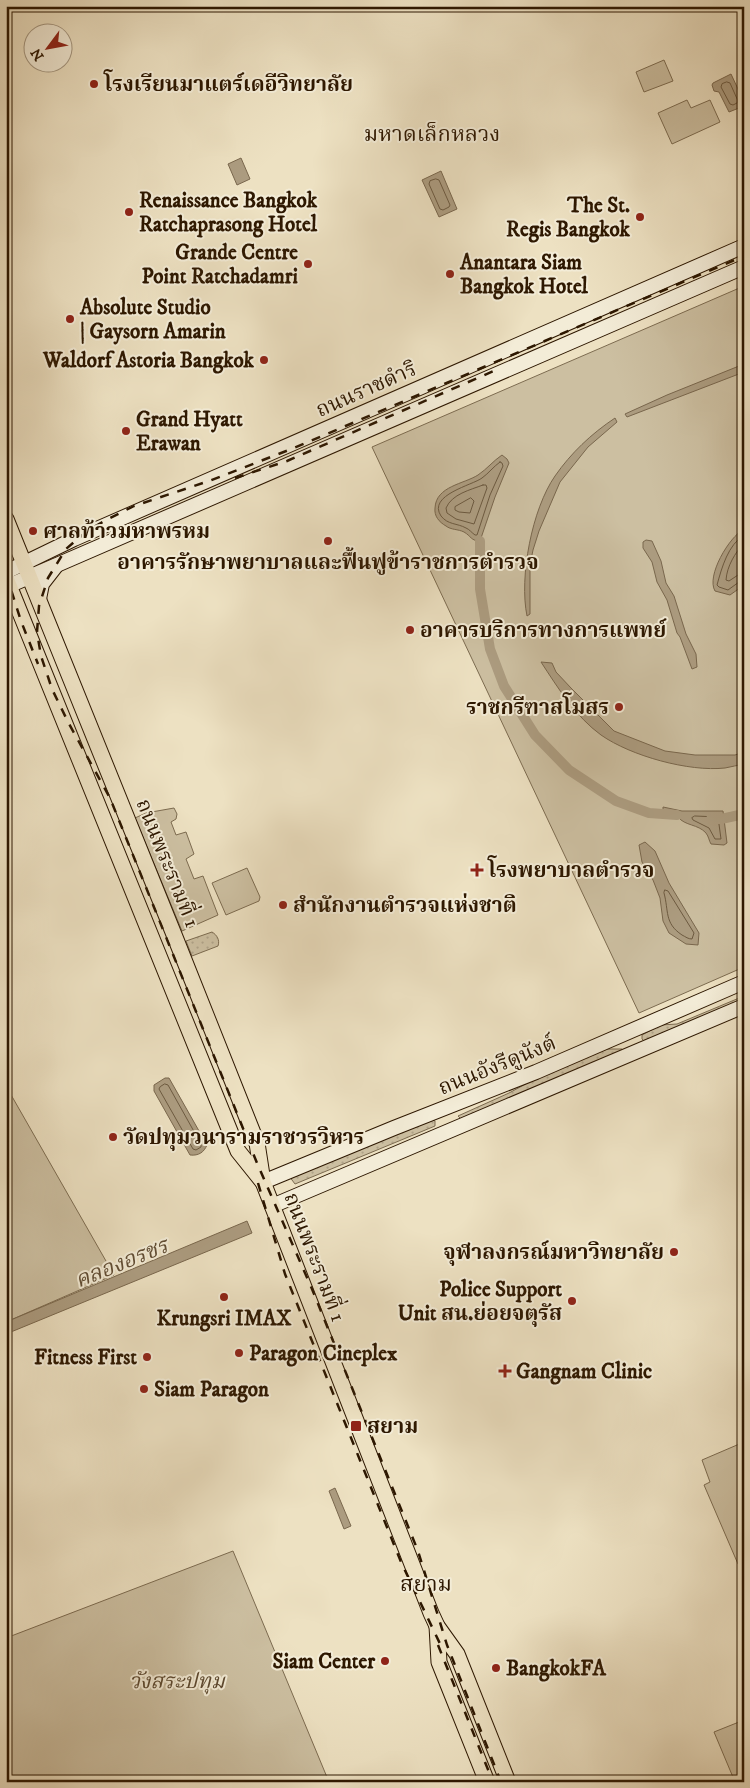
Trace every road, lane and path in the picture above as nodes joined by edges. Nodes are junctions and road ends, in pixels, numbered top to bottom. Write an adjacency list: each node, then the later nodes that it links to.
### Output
1 (744, 246): 3 (main road, ถนนราชดำริ)
2 (744, 267): 4 (main road, ถนนราชดำริ)
3 (617, 302): 4 (main road); 5 (main road, ถนนราชดำริ)
4 (625, 319): 6 (main road, ถนนราชดำริ)
5 (424, 386): 6 (main road); 7 (main road, ถนนราชดำริ)
6 (432, 403): 8 (main road, ถนนราชดำริ)
7 (244, 464): 8 (main road); 9 (main road, ถนนราชดำริ)
8 (251, 481): 10 (main road, ถนนราชดำริ)
9 (198, 485): 10 (main road); 13 (main road, ถนนราชดำริ)
10 (197, 504): 12 (main road, ถนนราชดำริ)
11 (6, 520): 13 (main road, ถนนพระรามที่ 1)
12 (59, 563): 13 (main road, ถนนราชดำริ); 15 (main road)
13 (27, 570): 14 (main road, ถนนราชดำริ); 15 (main road, ถนนพระรามที่ 1)
14 (7, 581): 22 (main road, ถนนพระรามที่ 1)
15 (39, 599): 22 (main road, ถนนพระรามที่ 1)
16 (744, 982): 18 (main road, ถนนอังรีดูนังต์)
17 (744, 1006): 19 (main road, ถนนอังรีดูนังต์)
18 (626, 1034): 19 (main road); 20 (main road, ถนนอังรีดูนังต์)
19 (634, 1053): 21 (main road, ถนนอังรีดูนังต์)
20 (446, 1107): 21 (main road); 22 (main road, ถนนอังรีดูนังต์)
21 (453, 1129): 23 (main road, ถนนอังรีดูนังต์)
22 (263, 1182): 23 (main road, ถนนพระรามที่ 1)
23 (272, 1206): 24 (main road, ถนนพระรามที่ 1)
24 (437, 1626): 25 (main road, ถนนพระรามที่ 1); 26 (main road, ถนนพระรามที่ 1)
25 (487, 1782)
26 (508, 1782)

